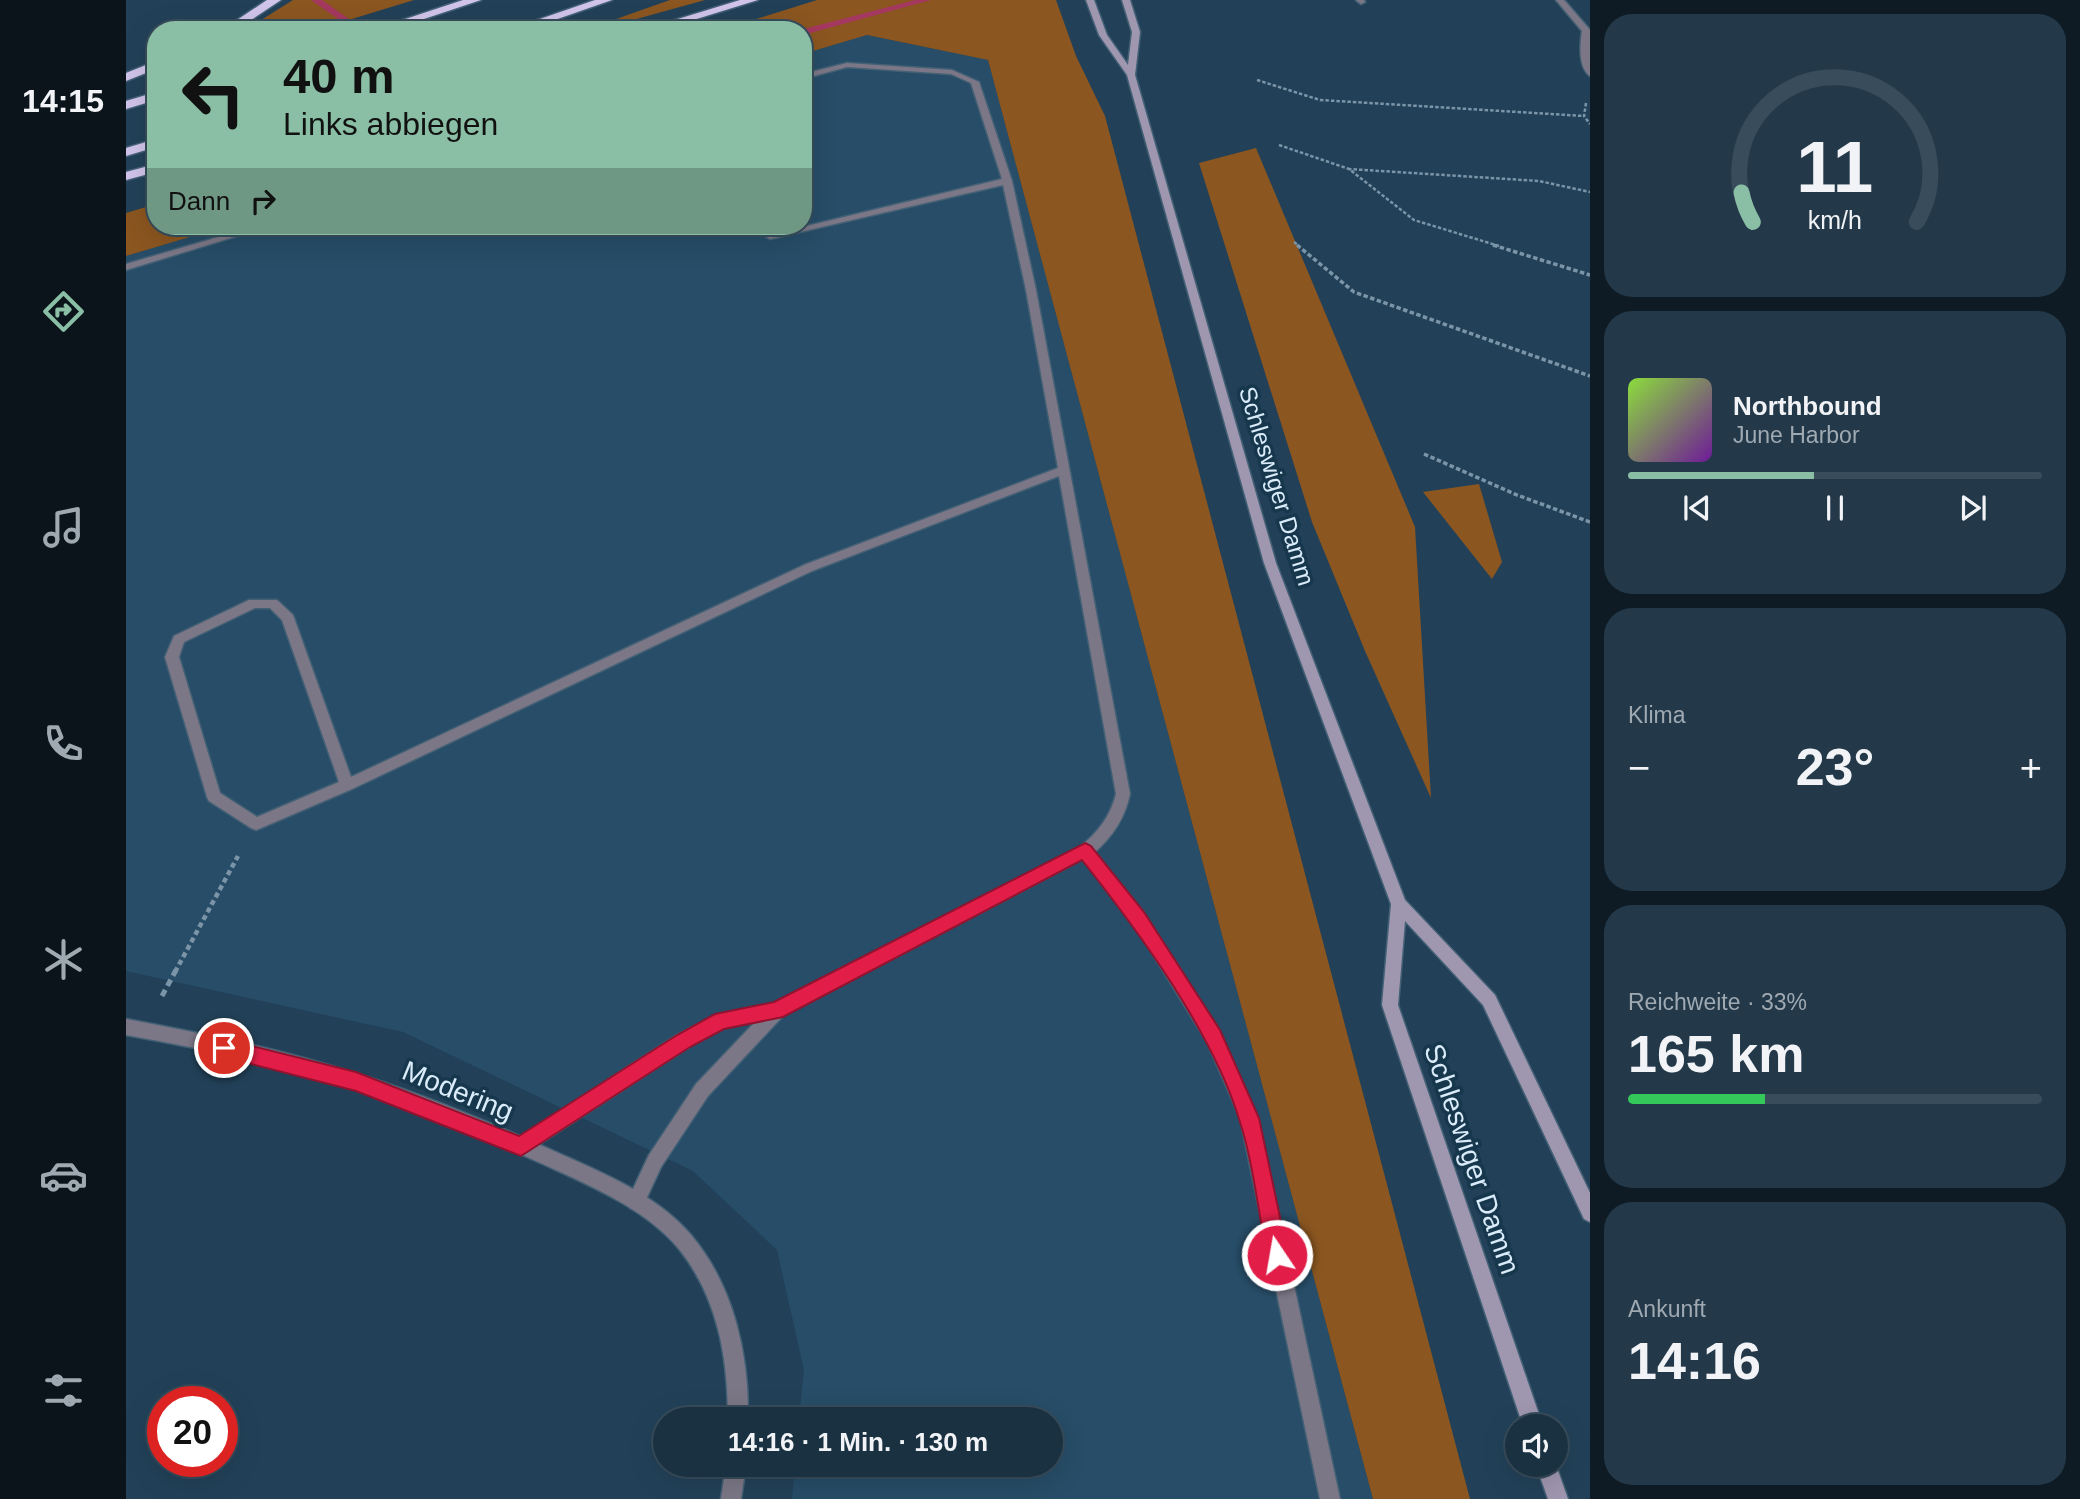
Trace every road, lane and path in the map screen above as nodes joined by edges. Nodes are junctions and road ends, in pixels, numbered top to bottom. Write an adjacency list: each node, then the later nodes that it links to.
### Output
1 (275, 0): 8 (highway)
2 (475, 0): 9 (highway)
3 (606, 0): 10 (highway)
4 (752, 0): 11 (highway)
5 (1090, 0): 16 (main road, Schleswiger Damm)
6 (1126, 0): 16 (main road, Schleswiger Damm)
7 (1560, 0): 12 (street)
8 (242, 21)
9 (407, 21)
10 (542, 21)
11 (679, 21)
12 (1588, 34): 15 (street)
13 (147, 69): 17 (highway)
14 (812, 74): 28 (street)
15 (1590, 74)
16 (1131, 75): 44 (main road, Schleswiger Damm)
17 (126, 77)
18 (1257, 80): 21 (path)
19 (147, 99): 20 (highway)
20 (126, 105)
21 (1584, 116)
22 (147, 145): 24 (highway)
23 (1279, 145): 25 (path)
24 (126, 152)
25 (1349, 169): 29 (path); 36 (path)
26 (147, 171): 27 (highway)
27 (126, 176)
28 (1007, 181): 30 (street); 39 (street)
29 (1590, 192)
30 (812, 226)
31 (234, 235): 35 (street)
32 (774, 235): 33 (street)
33 (770, 236)
34 (1294, 242): 37 (path)
35 (126, 267)
36 (1590, 275)
37 (1590, 376)
38 (1423, 454): 40 (path)
39 (1062, 471): 41 (street); 43 (street)
40 (1590, 522)
41 (347, 785): 42 (street); 42 (street)
42 (256, 824): 46 (path)
43 (1085, 851): 45 (street); 55 (street)
44 (1399, 904): 49 (main road, Schleswiger Damm); 51 (main road, Schleswiger Damm)
45 (777, 1011): 47 (street); 48 (street)
46 (135, 1029): 47 (street, Modering)
47 (521, 1146): 48 (street, Modering)
48 (636, 1202): 50 (street, Modering)
49 (1590, 1213)
50 (737, 1407)
51 (1529, 1414)
52 (734, 1477): 54 (street)
53 (1550, 1477): 56 (main road)
54 (731, 1499)
55 (1330, 1499)
56 (1558, 1499)

